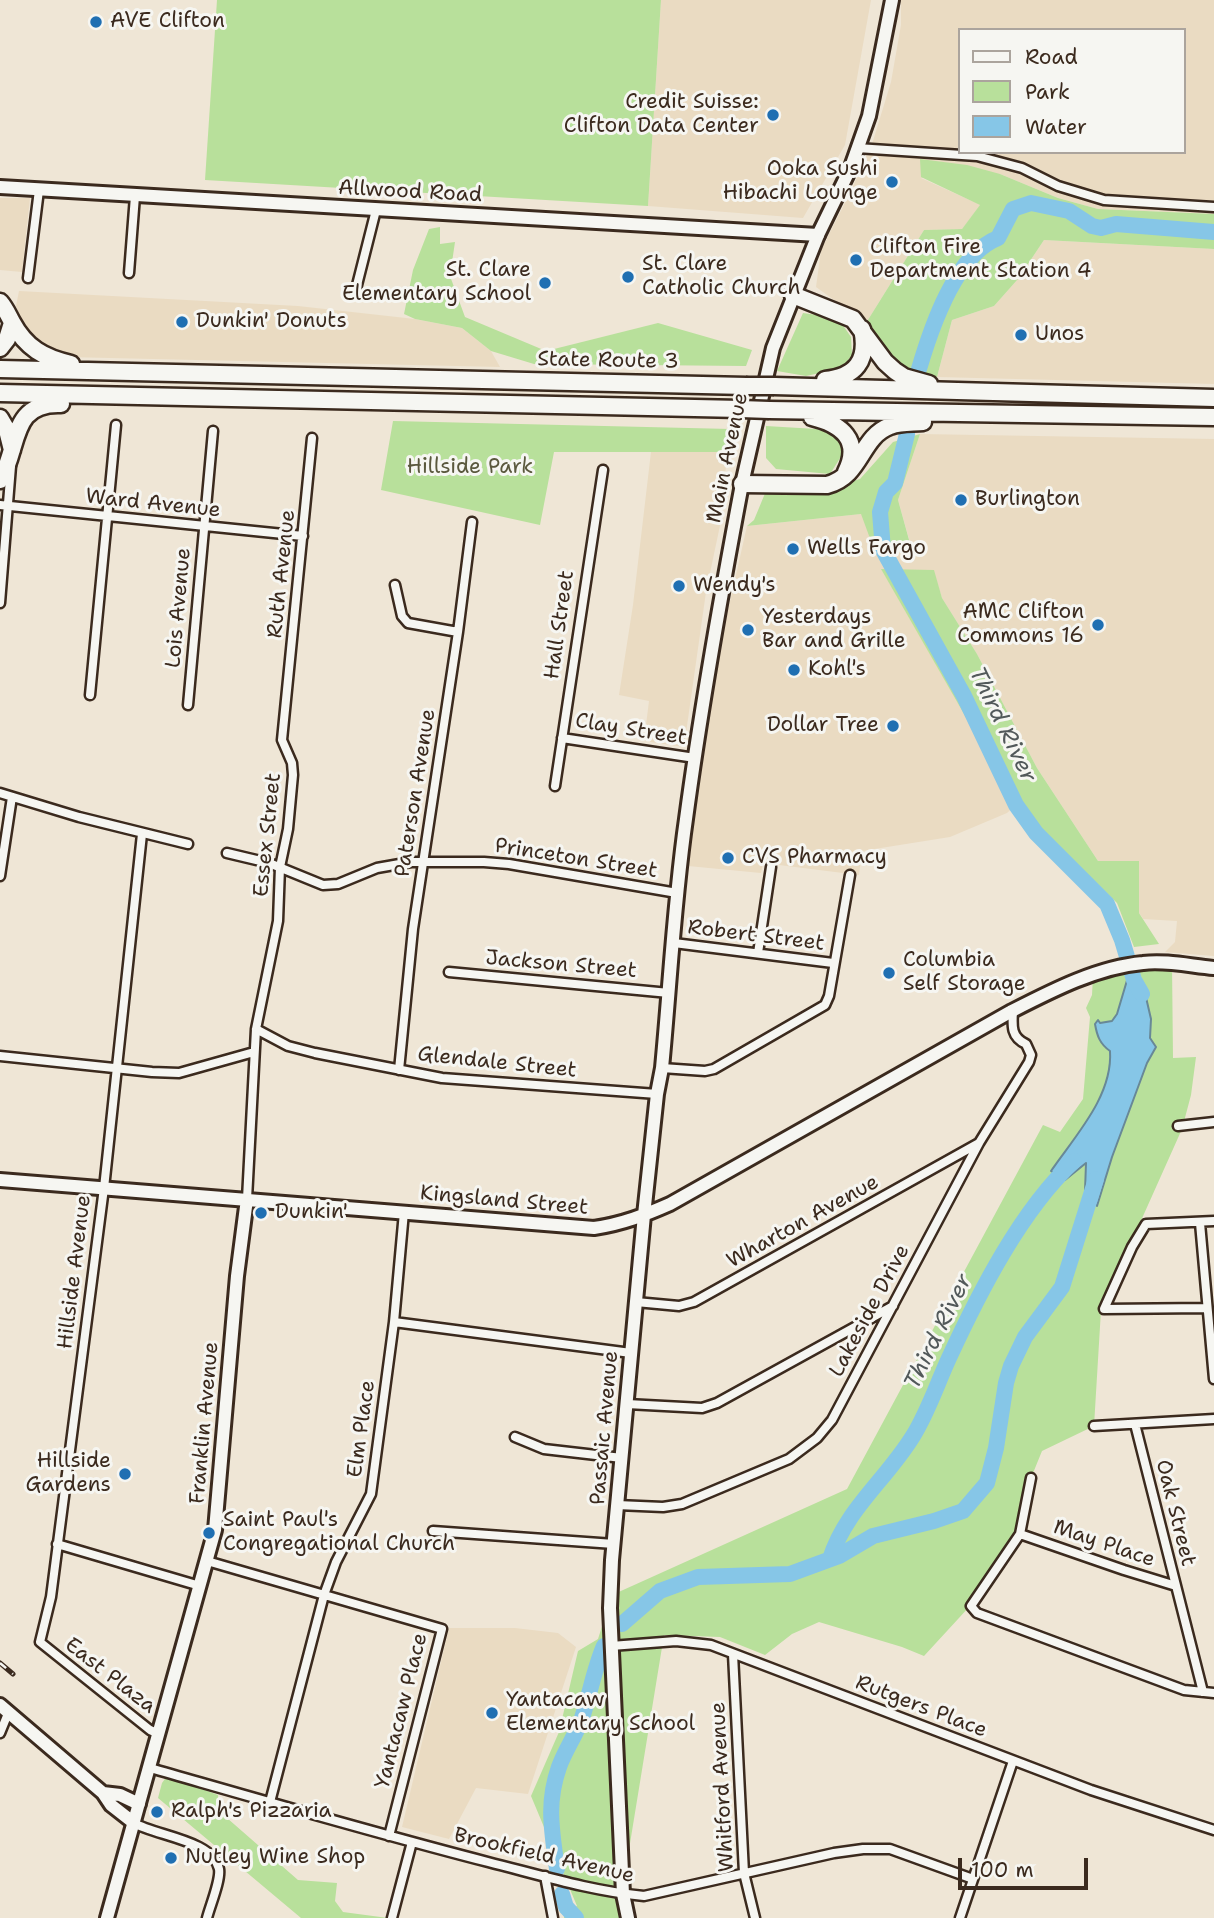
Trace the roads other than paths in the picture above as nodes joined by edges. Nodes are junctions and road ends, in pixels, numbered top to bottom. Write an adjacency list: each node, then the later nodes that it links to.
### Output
1 (892, 0): 2 (main road, Main Avenue)
2 (857, 148): 6 (street); 8 (main road, Main Avenue)
3 (0, 187): 4 (main road, Allwood Road)
4 (39, 190): 5 (main road, Allwood Road); 10 (street)
5 (135, 196): 7 (main road, Allwood Road); 9 (street)
6 (1214, 206)
7 (376, 210): 8 (main road, Allwood Road); 11 (street)
8 (818, 235): 12 (main road, Main Avenue)
9 (129, 273)
10 (28, 278)
11 (355, 293)
12 (793, 295): 15 (highway); 35 (main road, Main Avenue)
13 (0, 302): 14 (highway)
14 (12, 323): 16 (highway); 18 (highway)
15 (861, 327): 19 (highway); 20 (highway)
16 (0, 348)
17 (0, 369): 18 (highway, State Route 3)
18 (105, 371): 19 (highway, State Route 3, bridge)
19 (774, 386): 20 (highway, State Route 3)
20 (951, 390): 23 (highway, State Route 3)
21 (0, 393): 22 (highway)
22 (185, 397): 24 (highway, bridge); 31 (highway)
23 (1214, 398)
24 (769, 410): 25 (highway); 34 (highway)
25 (1153, 416): 26 (highway); 34 (highway)
26 (1214, 417)
27 (0, 418): 31 (highway)
28 (116, 425): 37 (street)
29 (213, 431): 39 (street, Lois Avenue)
30 (312, 438): 40 (street, Ruth Avenue)
31 (12, 450): 33 (highway); 36 (street)
32 (603, 470): 47 (street, Hall Street)
33 (0, 480)
34 (838, 482): 35 (highway)
35 (743, 484): 48 (main road, Main Avenue)
36 (4, 506): 37 (street, Ward Avenue); 42 (street)
37 (107, 517): 39 (street, Ward Avenue); 44 (street)
38 (472, 522): 43 (street, Paterson Avenue)
39 (204, 526): 40 (street, Ward Avenue); 45 (street, Lois Avenue)
40 (303, 536): 46 (street, Ruth Avenue)
41 (395, 585): 43 (street)
42 (0, 603)
43 (458, 632): 55 (street, Paterson Avenue)
44 (90, 695)
45 (188, 705)
46 (285, 713): 56 (street, Essex Street)
47 (562, 737): 48 (street, Clay Street); 49 (street, Hall Street)
48 (695, 758): 60 (main road, Main Avenue)
49 (555, 786)
50 (0, 793): 51 (street)
51 (12, 797): 52 (street); 59 (street)
52 (142, 834): 53 (street); 72 (street, Hillside Avenue)
53 (188, 844)
54 (227, 853): 56 (street, Princeton Street)
55 (422, 862): 56 (street, Princeton Street); 60 (street, Princeton Street); 74 (street, Paterson Avenue)
56 (280, 867): 61 (street, Essex Street)
57 (771, 867): 63 (street)
58 (849, 875): 64 (street)
59 (0, 876)
60 (677, 893): 62 (main road, Main Avenue)
61 (278, 921): 69 (street, Franklin Avenue)
62 (674, 943): 63 (street, Robert Street); 67 (main road, Passaic Avenue)
63 (758, 954): 64 (street, Robert Street)
64 (833, 963): 73 (street)
65 (1214, 968): 68 (main road, Kingsland Street)
66 (449, 972): 67 (street, Jackson Street)
67 (669, 993): 73 (main road, Passaic Avenue)
68 (1013, 1011): 78 (street, Lakeside Drive); 83 (main road, Kingsland Street)
69 (256, 1029): 70 (street, Franklin Avenue); 74 (street, Glendale Street)
70 (254, 1052): 72 (street); 81 (street, Franklin Avenue)
71 (0, 1056): 72 (street)
72 (116, 1068): 80 (street, Hillside Avenue)
73 (662, 1068): 75 (main road, Passaic Avenue)
74 (399, 1070): 75 (street, Glendale Street)
75 (657, 1094): 83 (main road, Passaic Avenue)
76 (1214, 1122): 77 (street)
77 (1178, 1126)
78 (979, 1143): 86 (street, Wharton Avenue); 87 (street, Lakeside Drive)
79 (0, 1180): 80 (main road, Kingsland Street)
80 (104, 1188): 81 (main road, Kingsland Street); 102 (street, Hillside Avenue)
81 (247, 1199): 82 (main road, Kingsland Street); 104 (main road, Franklin Avenue)
82 (404, 1212): 83 (main road, Kingsland Street); 89 (street, Elm Place)
83 (644, 1215): 86 (main road, Passaic Avenue)
84 (1214, 1221): 85 (street)
85 (1200, 1223): 88 (street); 88 (street)
86 (636, 1302): 90 (main road, Passaic Avenue)
87 (893, 1306): 92 (street); 99 (street, Lakeside Drive)
88 (1207, 1308): 91 (street)
89 (394, 1322): 90 (street); 107 (street, Elm Place)
90 (631, 1353): 92 (main road, Passaic Avenue)
91 (1214, 1379)
92 (627, 1404): 97 (main road, Passaic Avenue)
93 (1214, 1419): 94 (street)
94 (1135, 1424): 95 (street); 106 (street, Oak Street)
95 (1094, 1426)
96 (515, 1437): 97 (street)
97 (622, 1458): 99 (main road, Passaic Avenue)
98 (1031, 1478): 101 (street)
99 (617, 1505): 103 (main road, Passaic Avenue)
100 (433, 1531): 103 (street)
101 (1020, 1534): 106 (street, May Place); 111 (street)
102 (57, 1544): 105 (street); 108 (street, Hillside Avenue)
103 (614, 1544): 109 (main road, Passaic Avenue)
104 (206, 1561): 105 (main road, Franklin Avenue); 107 (street, Yantacaw Place)
105 (200, 1586): 115 (main road, Franklin Avenue)
106 (1176, 1586): 111 (street, Oak Street)
107 (324, 1595): 119 (street, Elm Place); 123 (street, Yantacaw Place)
108 (40, 1642): 115 (street, East Plaza)
109 (611, 1646): 110 (street, Rutgers Place); 128 (main road, Passaic Avenue)
110 (733, 1654): 116 (street, Rutgers Place); 125 (street, Whitford Avenue)
111 (1202, 1692): 112 (street)
112 (1214, 1693)
113 (4, 1708): 114 (street); 118 (main road)
114 (0, 1733)
115 (159, 1734): 117 (main road, Franklin Avenue)
116 (1013, 1760): 122 (street, Rutgers Place); 127 (street)
117 (150, 1768): 119 (street, Brookfield Avenue); 120 (main road, Franklin Avenue)
118 (103, 1793): 120 (main road); 121 (main road)
119 (270, 1802): 123 (street, Brookfield Avenue)
120 (139, 1804): 121 (main road, Franklin Avenue)
121 (134, 1823): 129 (main road, Franklin Avenue); 130 (street)
122 (1214, 1830)
123 (390, 1836): 124 (street, Brookfield Avenue)
124 (412, 1842): 126 (street, Brookfield Avenue); 131 (street)
125 (744, 1873): 127 (street, Brookfield Avenue); 128 (street, Brookfield Avenue); 134 (street, Whitford Avenue)
126 (545, 1876): 128 (street, Brookfield Avenue); 132 (street)
127 (973, 1879): 135 (street)
128 (623, 1894): 133 (main road, Passaic Avenue)
129 (107, 1918)
130 (207, 1918)
131 (392, 1918)
132 (553, 1918)
133 (628, 1918)
134 (755, 1918)
135 (960, 1918)

